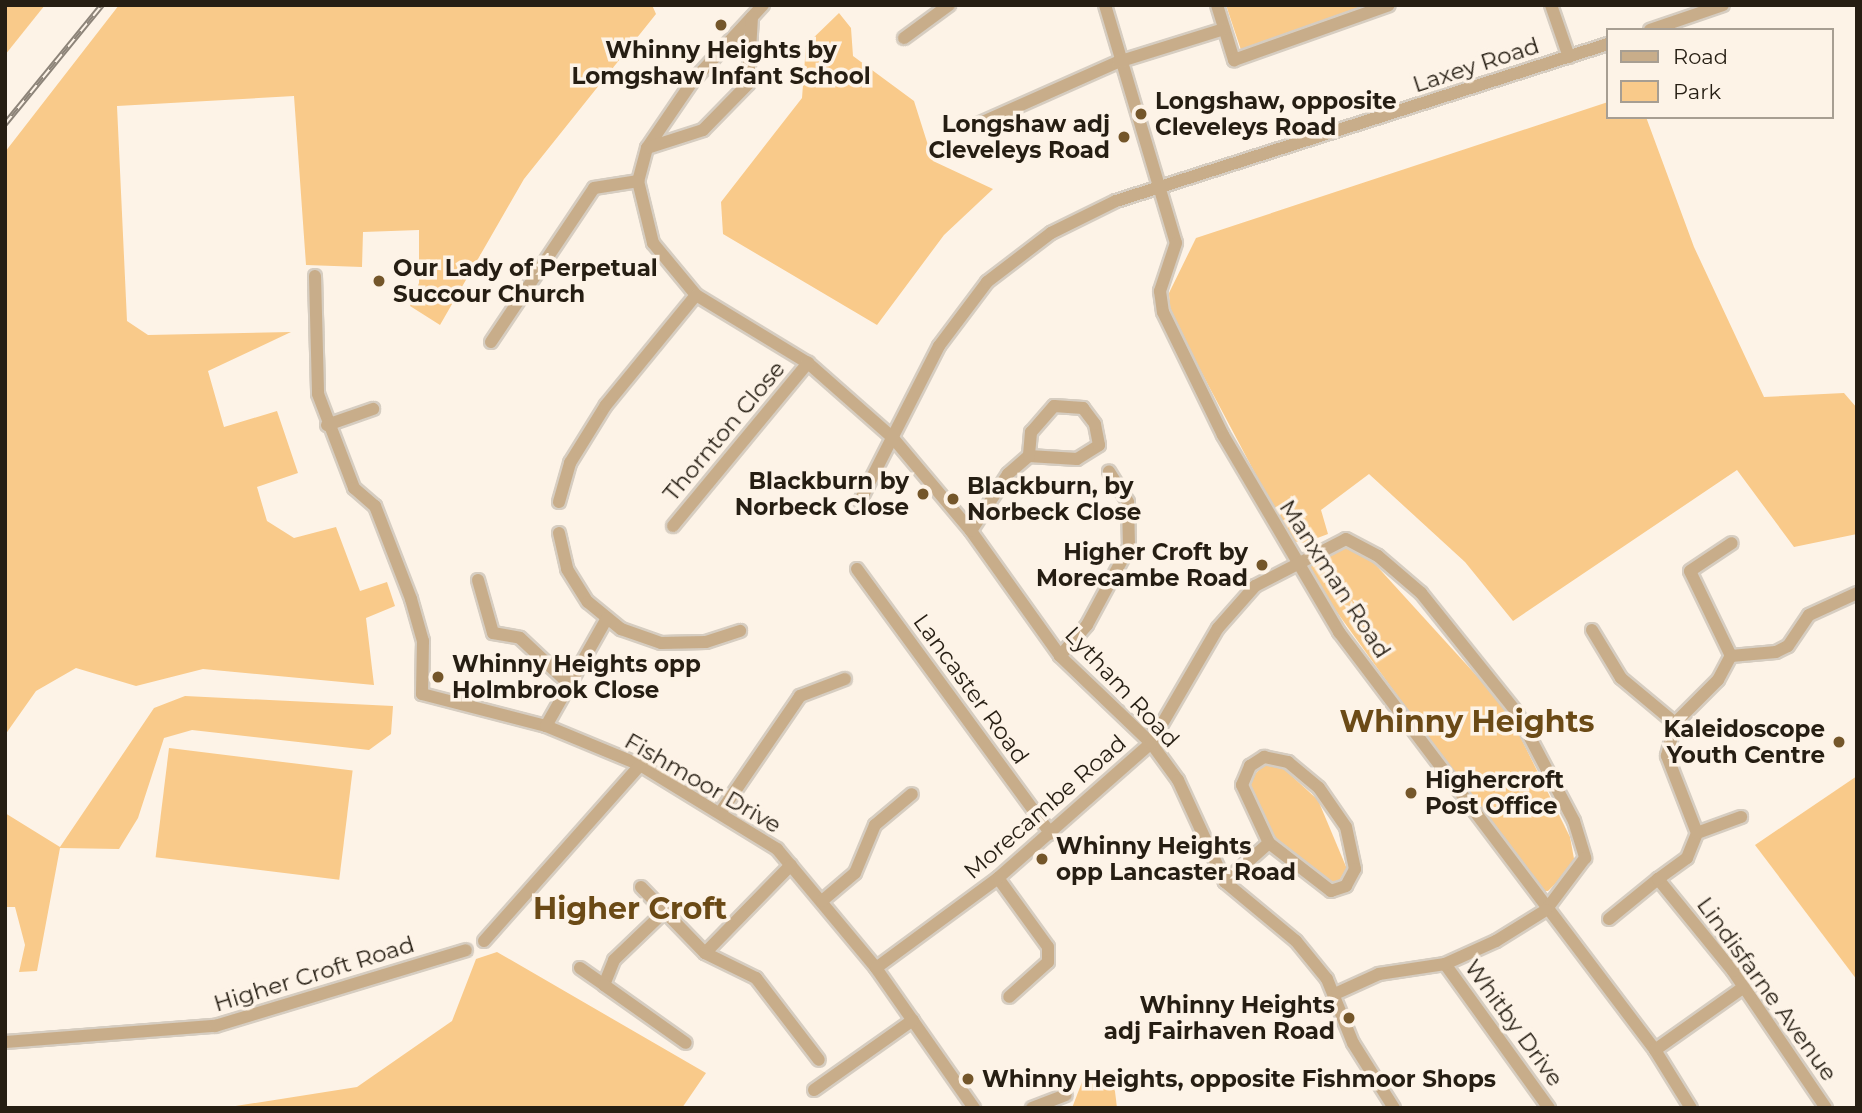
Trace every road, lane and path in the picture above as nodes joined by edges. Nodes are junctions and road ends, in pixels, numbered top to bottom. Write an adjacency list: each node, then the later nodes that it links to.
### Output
1 (763, 5): 8 (street)
2 (949, 5): 11 (street)
3 (1105, 5): 14 (street, Manxman Road)
4 (1217, 5): 10 (street)
5 (1389, 5): 10 (street)
6 (1551, 5): 13 (street)
7 (1723, 5): 9 (street)
8 (752, 17): 16 (street); 16 (street)
9 (1656, 28)
10 (1224, 29): 14 (street)
11 (904, 38)
12 (1606, 45): 13 (street, Laxey Road)
13 (1569, 57): 18 (street, Laxey Road)
14 (1118, 62): 15 (street); 18 (street, Manxman Road)
15 (978, 124)
16 (647, 148): 17 (street)
17 (638, 181): 20 (street, Lytham Road); 21 (street)
18 (1156, 190): 25 (street, Laxey Road); 34 (street, Manxman Road)
19 (315, 276): 24 (street)
20 (696, 295): 22 (street, Lytham Road); 29 (street)
21 (491, 342)
22 (808, 363): 25 (street, Lytham Road); 30 (street, Thornton Close)
23 (373, 409): 24 (street)
24 (327, 425): 46 (street, Fishmoor Drive)
25 (893, 438): 28 (street, Laxey Road); 31 (street, Lytham Road)
26 (1029, 456): 26 (street); 31 (street)
27 (1110, 472): 41 (street)
28 (860, 501)
29 (559, 502)
30 (673, 526)
31 (971, 531): 41 (street, Lytham Road)
32 (559, 533): 38 (street)
33 (1732, 543): 42 (street)
34 (1294, 560): 47 (street, Morecambe Road); 61 (street, Manxman Road); 61 (street, Morecambe Road)
35 (857, 569): 53 (street, Lancaster Road)
36 (478, 580): 44 (street)
37 (1857, 593): 42 (street)
38 (607, 618): 40 (street); 44 (street)
39 (1592, 630): 45 (street)
40 (740, 631)
41 (1060, 656): 47 (street, Lytham Road)
42 (1731, 656): 45 (street)
43 (845, 679): 50 (street)
44 (566, 681): 46 (street)
45 (1675, 723): 52 (street)
46 (546, 726): 48 (street, Fishmoor Drive)
47 (1151, 743): 53 (street, Morecambe Road); 58 (street, Lytham Road)
48 (640, 765): 50 (street, Fishmoor Drive); 64 (street)
49 (912, 794): 60 (street)
50 (720, 813): 55 (street, Fishmoor Drive)
51 (1741, 817): 52 (street)
52 (1697, 833): 57 (street)
53 (1051, 834): 56 (street, Morecambe Road)
54 (1269, 843): 54 (street); 58 (street)
55 (791, 865): 60 (street, Fishmoor Drive); 66 (street)
56 (998, 878): 69 (street, Morecambe Road); 73 (street)
57 (1658, 879): 63 (street); 71 (street, Lindisfarne Avenue)
58 (1225, 882): 72 (street, Lytham Road)
59 (641, 887): 62 (street)
60 (822, 901): 69 (street, Fishmoor Drive)
61 (1546, 910): 67 (street); 77 (street, Manxman Road)
62 (664, 912): 66 (street); 70 (street)
63 (1609, 919)
64 (484, 941)
65 (466, 950): 75 (street, Higher Croft Road)
66 (705, 953): 78 (street)
67 (1445, 964): 72 (street); 84 (street, Whitby Drive)
68 (580, 968): 70 (street)
69 (876, 968): 74 (street, Fishmoor Drive)
70 (604, 985): 76 (street)
71 (1744, 987): 77 (street); 86 (street, Lindisfarne Avenue)
72 (1337, 993): 83 (street, Lytham Road)
73 (1009, 997)
74 (913, 1020): 79 (street); 81 (street, Fishmoor Drive)
75 (5, 1042)
76 (685, 1043)
77 (1655, 1050): 85 (street, Manxman Road)
78 (819, 1060)
79 (814, 1090)
80 (1066, 1095): 82 (street)
81 (974, 1108)
82 (1032, 1108)
83 (1394, 1108)
84 (1549, 1108)
85 (1691, 1108)
86 (1826, 1108)

